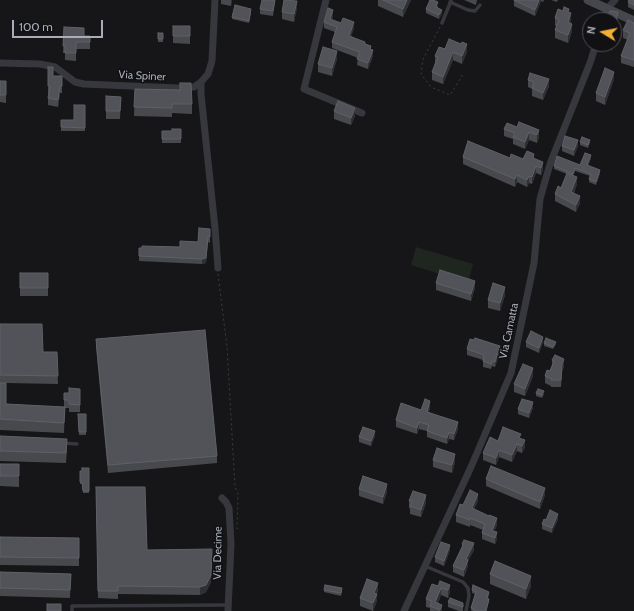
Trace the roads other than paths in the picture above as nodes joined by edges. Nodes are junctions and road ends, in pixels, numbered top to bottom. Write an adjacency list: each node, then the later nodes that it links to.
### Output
1 (215, 0): 13 (street)
2 (326, 0): 14 (street)
3 (588, 0): 7 (main road)
4 (616, 0): 7 (street)
5 (451, 1): 6 (lane); 10 (lane)
6 (480, 5)
7 (607, 9): 8 (street); 9 (main road)
8 (606, 12)
9 (634, 21)
10 (442, 23)
11 (593, 52): 19 (street, Via Camatta)
12 (0, 63): 13 (street, Via Spiner)
13 (201, 82): 15 (street)
14 (362, 113)
15 (218, 268)
16 (62, 443): 17 (lane)
17 (77, 444)
18 (222, 498): 21 (street, Via Decime)
19 (425, 566): 24 (street, Via Camatta); 25 (lane)
20 (146, 606): 21 (lane); 22 (lane); 23 (lane)
21 (228, 608)
22 (72, 611)
23 (147, 611)
24 (404, 611)
25 (466, 611)

